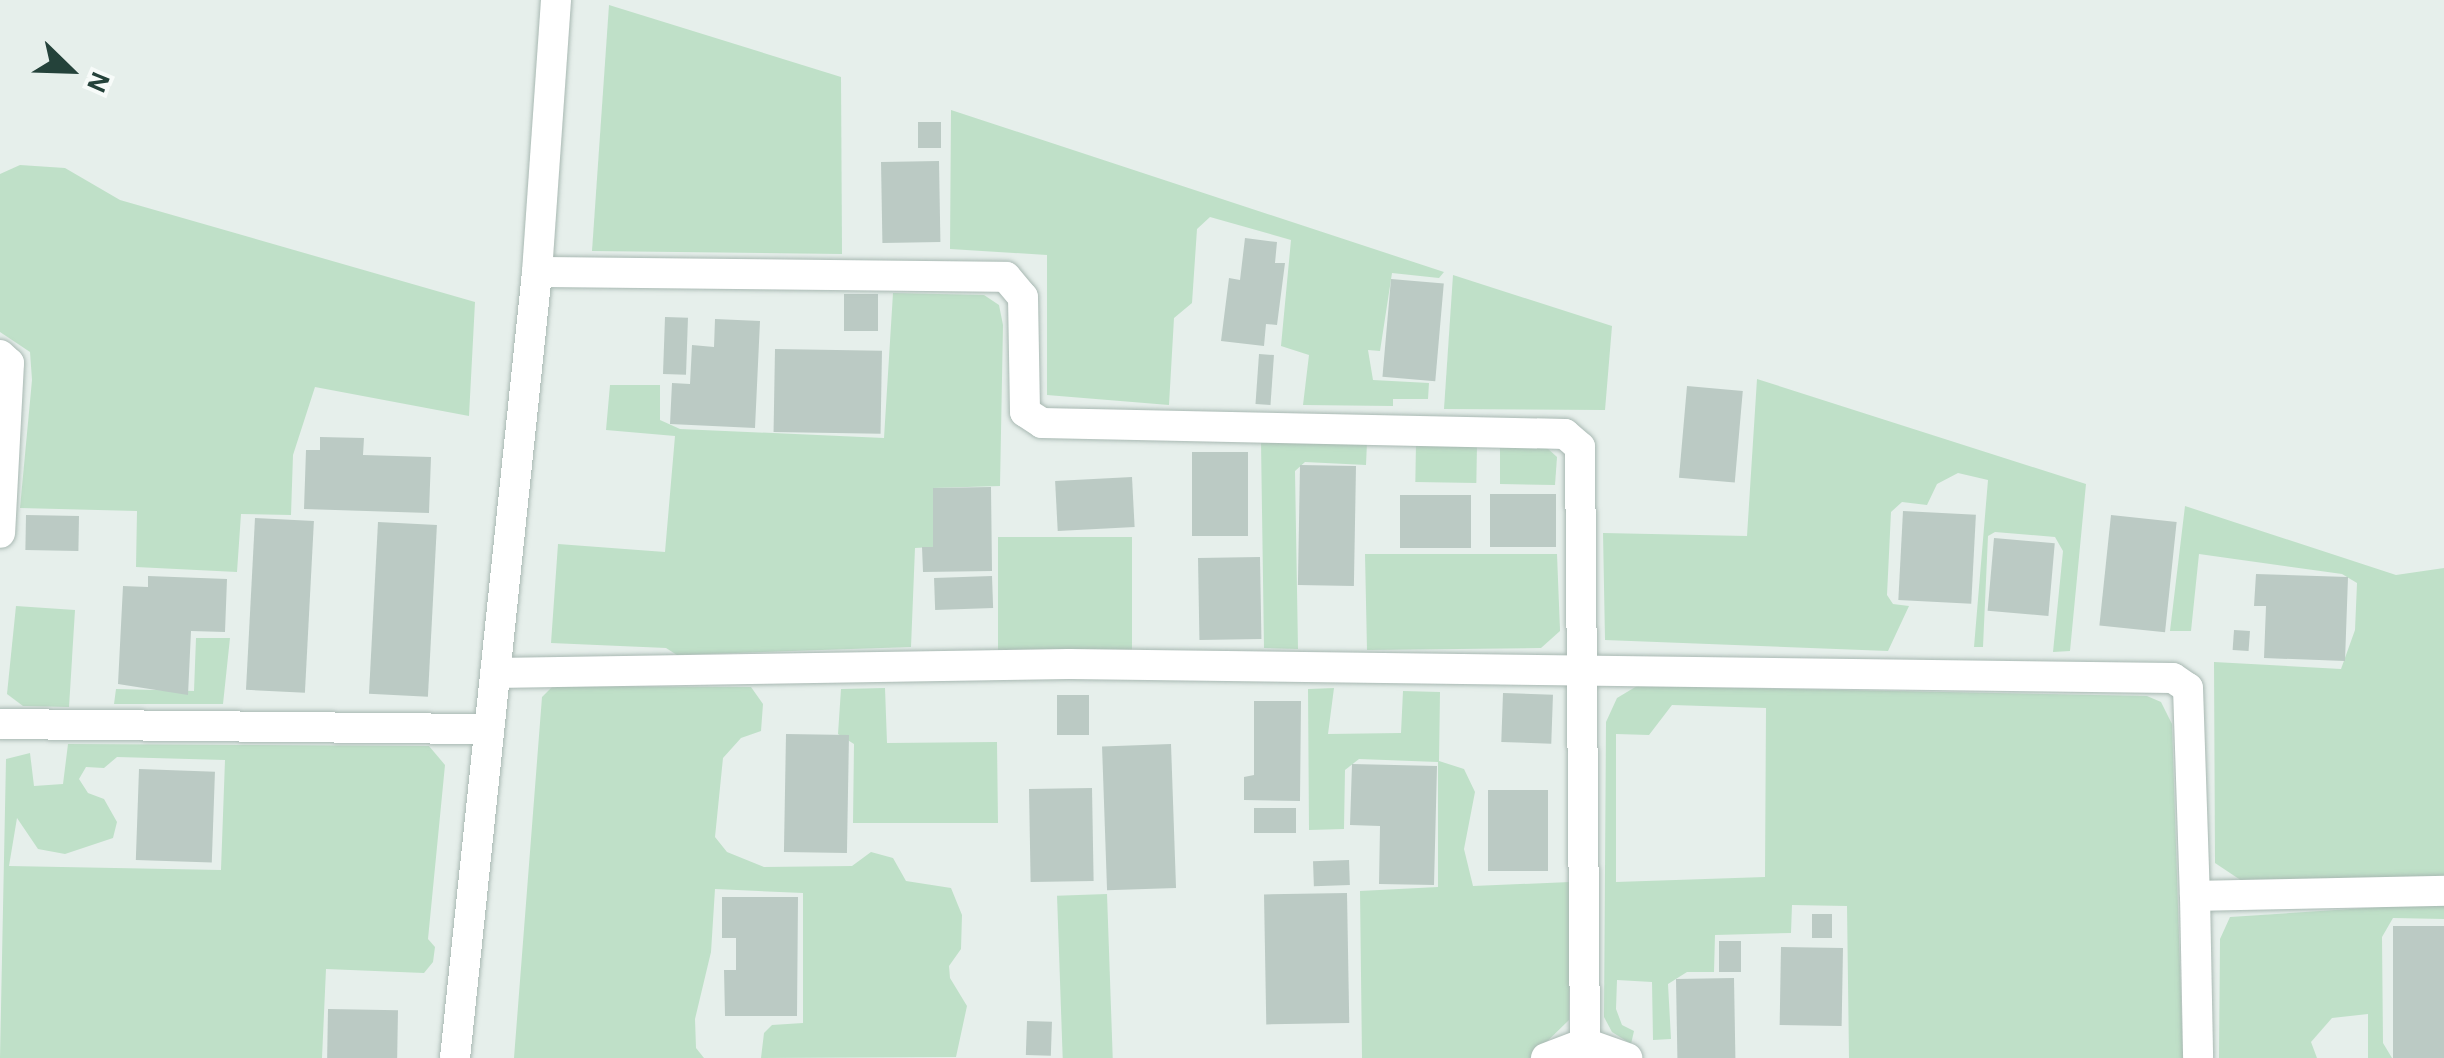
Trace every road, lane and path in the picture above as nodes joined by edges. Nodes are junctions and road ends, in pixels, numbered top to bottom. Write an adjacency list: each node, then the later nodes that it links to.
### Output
1 (556, 0): 2 (street)
2 (537, 272): 5 (street); 6 (street)
3 (0, 355): 4 (street)
4 (0, 533)
5 (1583, 668): 6 (street); 10 (street); 11 (street)
6 (495, 673): 8 (street)
7 (0, 724): 8 (street)
8 (490, 729): 12 (street)
9 (2444, 891): 10 (street)
10 (2194, 896): 15 (street)
11 (1585, 1042): 13 (street); 14 (street)
12 (455, 1058)
13 (1546, 1058)
14 (1627, 1058)
15 (2198, 1058)

